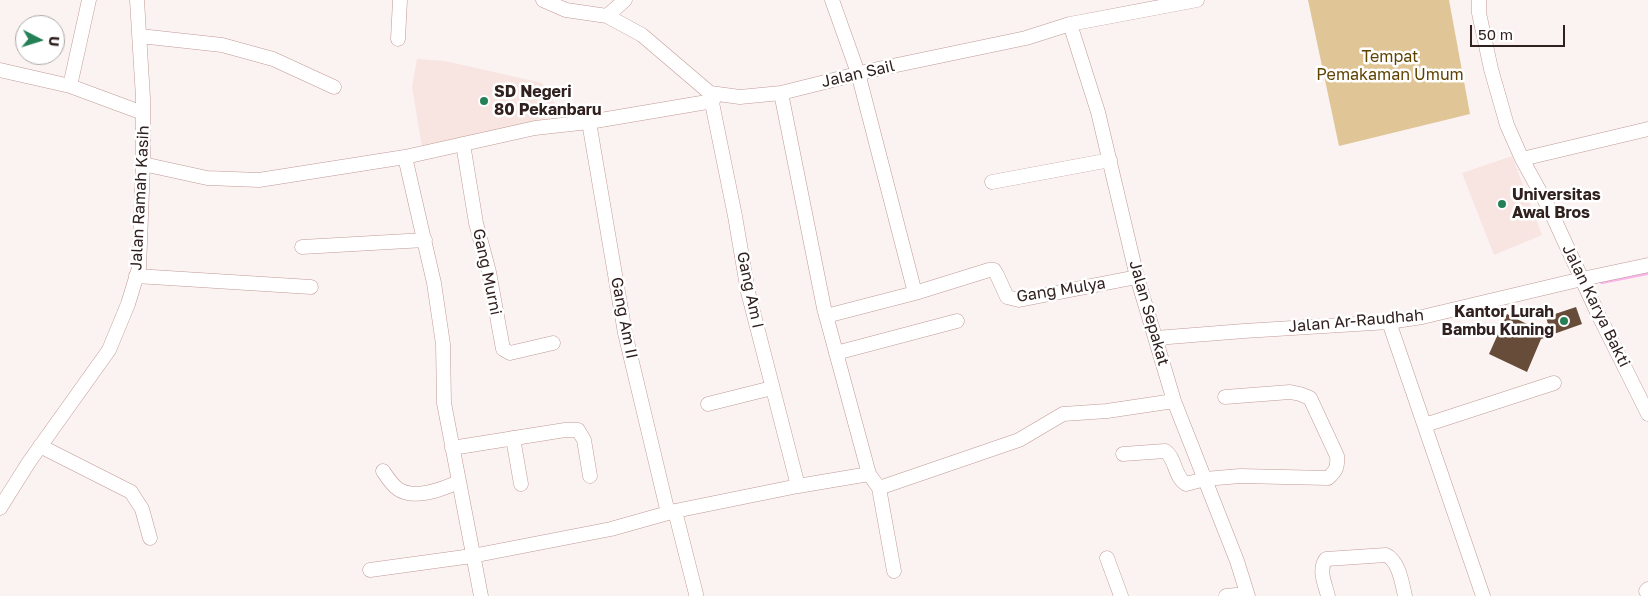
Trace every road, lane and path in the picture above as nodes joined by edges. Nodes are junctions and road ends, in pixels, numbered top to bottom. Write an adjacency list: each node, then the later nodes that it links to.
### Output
1 (89, 0): 16 (street)
2 (138, 0): 12 (street, Jalan Ramah Kasih)
3 (400, 0): 13 (street)
4 (543, 0): 10 (street)
5 (626, 0): 10 (street)
6 (832, 0): 15 (street)
7 (1197, 0): 9 (street, Jalan Sail)
8 (1479, 0): 25 (street, Jalan Karya Bakti)
9 (1179, 2): 11 (street, Jalan Sail)
10 (607, 16): 19 (street)
11 (1070, 24): 15 (street, Jalan Sail); 26 (street, Jalan Sepakat)
12 (140, 36): 17 (street); 20 (street, Jalan Ramah Kasih)
13 (398, 39)
14 (0, 70): 16 (street)
15 (858, 73): 18 (street, Jalan Sail); 36 (street)
16 (70, 86): 20 (street)
17 (334, 87)
18 (781, 93): 19 (street, Jalan Sail); 37 (street)
19 (712, 97): 21 (street, Jalan Sail); 44 (street, Gang Am I)
20 (143, 113): 27 (street, Jalan Ramah Kasih)
21 (589, 122): 23 (street, Jalan Sail); 63 (street, Gang Am II)
22 (1648, 130): 25 (street)
23 (463, 144): 24 (street, Jalan Sail); 41 (street, Gang Murni)
24 (405, 157): 27 (street, Jalan Sail); 29 (street)
25 (1522, 159): 34 (street, Jalan Karya Bakti)
26 (1110, 160): 28 (street); 33 (street, Jalan Sepakat)
27 (143, 164): 32 (street, Jalan Ramah Kasih)
28 (992, 182)
29 (425, 240): 30 (street); 52 (street)
30 (302, 246)
31 (1648, 265): 34 (street, Jalan Ar-Raudhah)
32 (136, 276): 35 (street); 51 (street, Jalan Ramah Kasih)
33 (1137, 277): 36 (street, Gang Mulya); 40 (street, Jalan Sepakat)
34 (1582, 279): 39 (street, Jalan Ar-Raudhah); 48 (street, Jalan Karya Bakti)
35 (311, 287)
36 (915, 293): 37 (street, Gang Mulya)
37 (826, 316): 42 (street)
38 (958, 321): 42 (street)
39 (1390, 322): 40 (street, Jalan Ar-Raudhah); 49 (street)
40 (1156, 338): 46 (street, Jalan Sepakat)
41 (553, 344)
42 (836, 353): 55 (street)
43 (1554, 383): 49 (street)
44 (772, 388): 47 (street); 60 (street, Gang Am I)
45 (1224, 397): 57 (street)
46 (1174, 400): 57 (street, Jalan Sepakat); 61 (street)
47 (708, 404)
48 (1648, 414)
49 (1425, 425): 76 (street)
50 (513, 438): 52 (street); 56 (street); 59 (street)
51 (40, 446): 62 (street, Jalan Ramah Kasih); 64 (street)
52 (452, 448): 58 (street)
53 (1123, 454): 57 (street)
54 (383, 471): 58 (street)
55 (868, 474): 60 (street); 61 (street)
56 (590, 476)
57 (1205, 479): 70 (street, Jalan Sepakat)
58 (458, 482): 65 (street)
59 (521, 484)
60 (798, 486): 63 (street)
61 (879, 488): 68 (street)
62 (0, 508)
63 (671, 512): 65 (street); 69 (street, Gang Am II)
64 (150, 538)
65 (472, 556): 67 (street); 71 (street)
66 (1107, 558): 72 (street)
67 (370, 570)
68 (894, 571)
69 (696, 594)
70 (1247, 595): 73 (street)
71 (480, 596)
72 (1121, 596)
73 (1226, 596)
74 (1328, 596): 75 (street)
75 (1405, 596)
76 (1483, 596)

